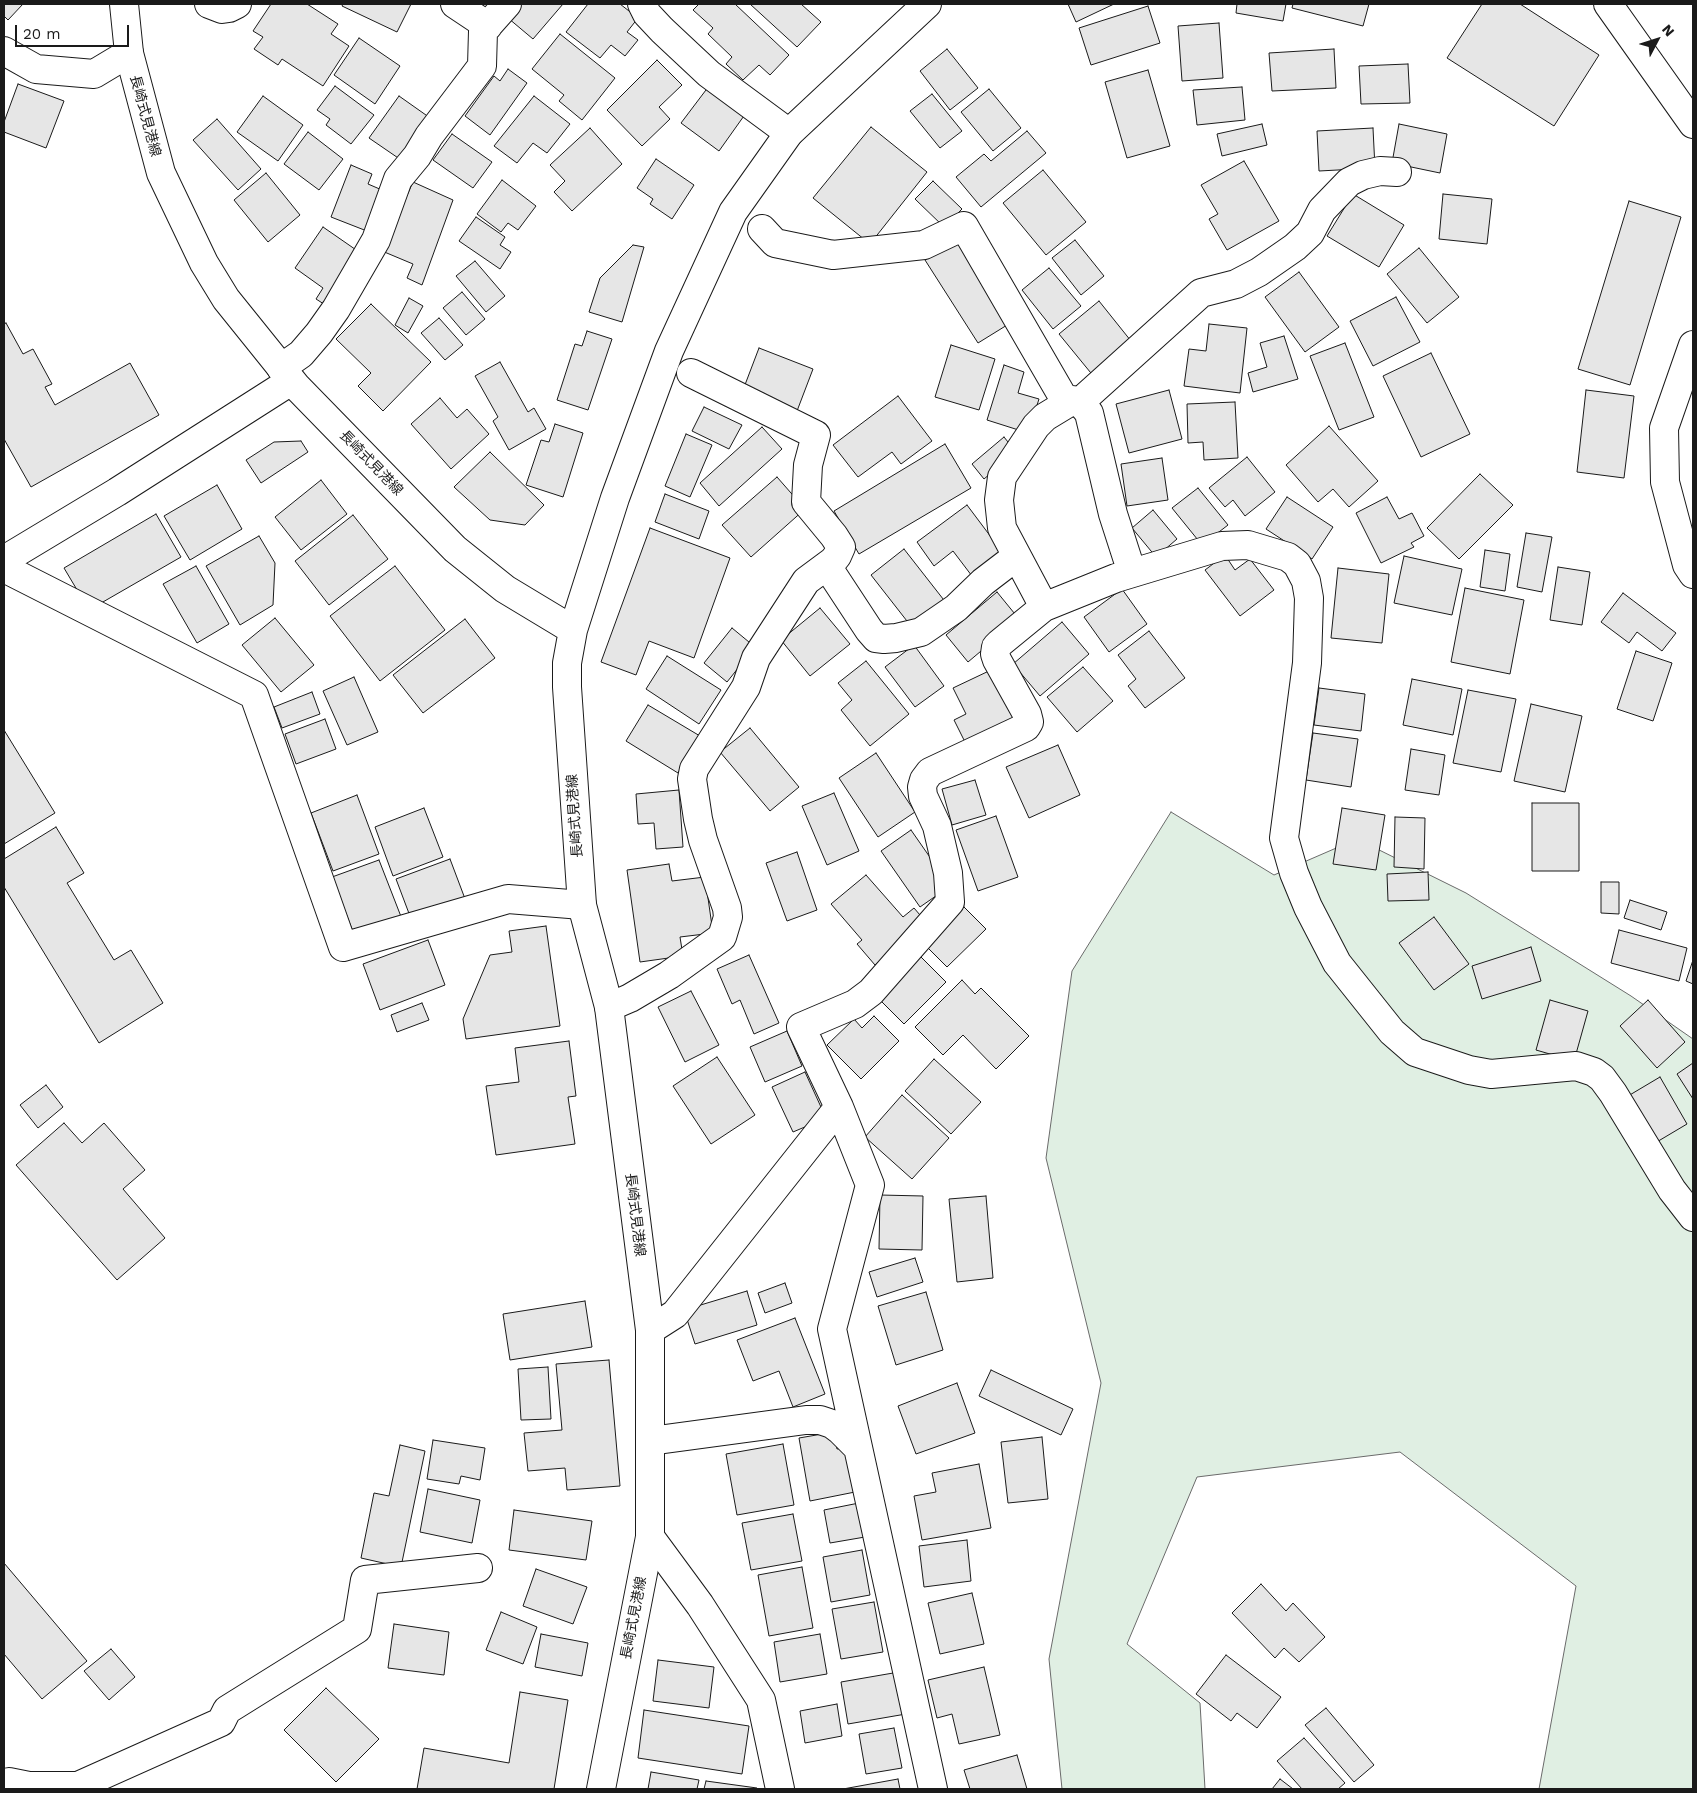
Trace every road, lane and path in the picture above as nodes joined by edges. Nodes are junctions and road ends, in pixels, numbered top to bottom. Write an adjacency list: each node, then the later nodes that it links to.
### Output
1 (209, 4): 2 (street)
2 (237, 4)
3 (455, 4): 9 (street)
4 (507, 4): 9 (street)
5 (642, 4): 13 (street)
6 (927, 4): 13 (street)
7 (1608, 4): 12 (street)
8 (121, 7): 11 (street, 長崎式見港線)
9 (488, 26): 18 (street)
10 (4, 51): 11 (street)
11 (129, 53): 18 (street, 長崎式見港線)
12 (1693, 124)
13 (789, 133): 27 (street)
14 (1397, 172): 19 (street)
15 (762, 230): 19 (street)
16 (1693, 345): 25 (street)
17 (691, 373): 22 (street)
18 (286, 375): 21 (street); 27 (street, 長崎式見港線)
19 (1073, 403): 20 (street); 24 (street)
20 (1017, 556): 22 (street); 26 (street)
21 (4, 560)
22 (827, 566): 29 (street)
23 (4, 568): 28 (street)
24 (1132, 573): 26 (street); 31 (street)
25 (1693, 574)
26 (1044, 607): 30 (street)
27 (572, 630): 28 (street, 長崎式見港線)
28 (582, 905): 29 (street, 長崎式見港線)
29 (609, 1007): 32 (street, 長崎式見港線)
30 (839, 1107): 32 (street); 34 (street)
31 (1693, 1217)
32 (650, 1330): 33 (street, 長崎式見港線)
33 (650, 1441): 34 (street); 35 (street, 長崎式見港線)
34 (858, 1448): 40 (street)
35 (650, 1537): 38 (street, 長崎式見港線); 39 (street)
36 (478, 1568): 37 (street)
37 (6, 1782)
38 (601, 1789)
39 (780, 1789)
40 (933, 1789)

